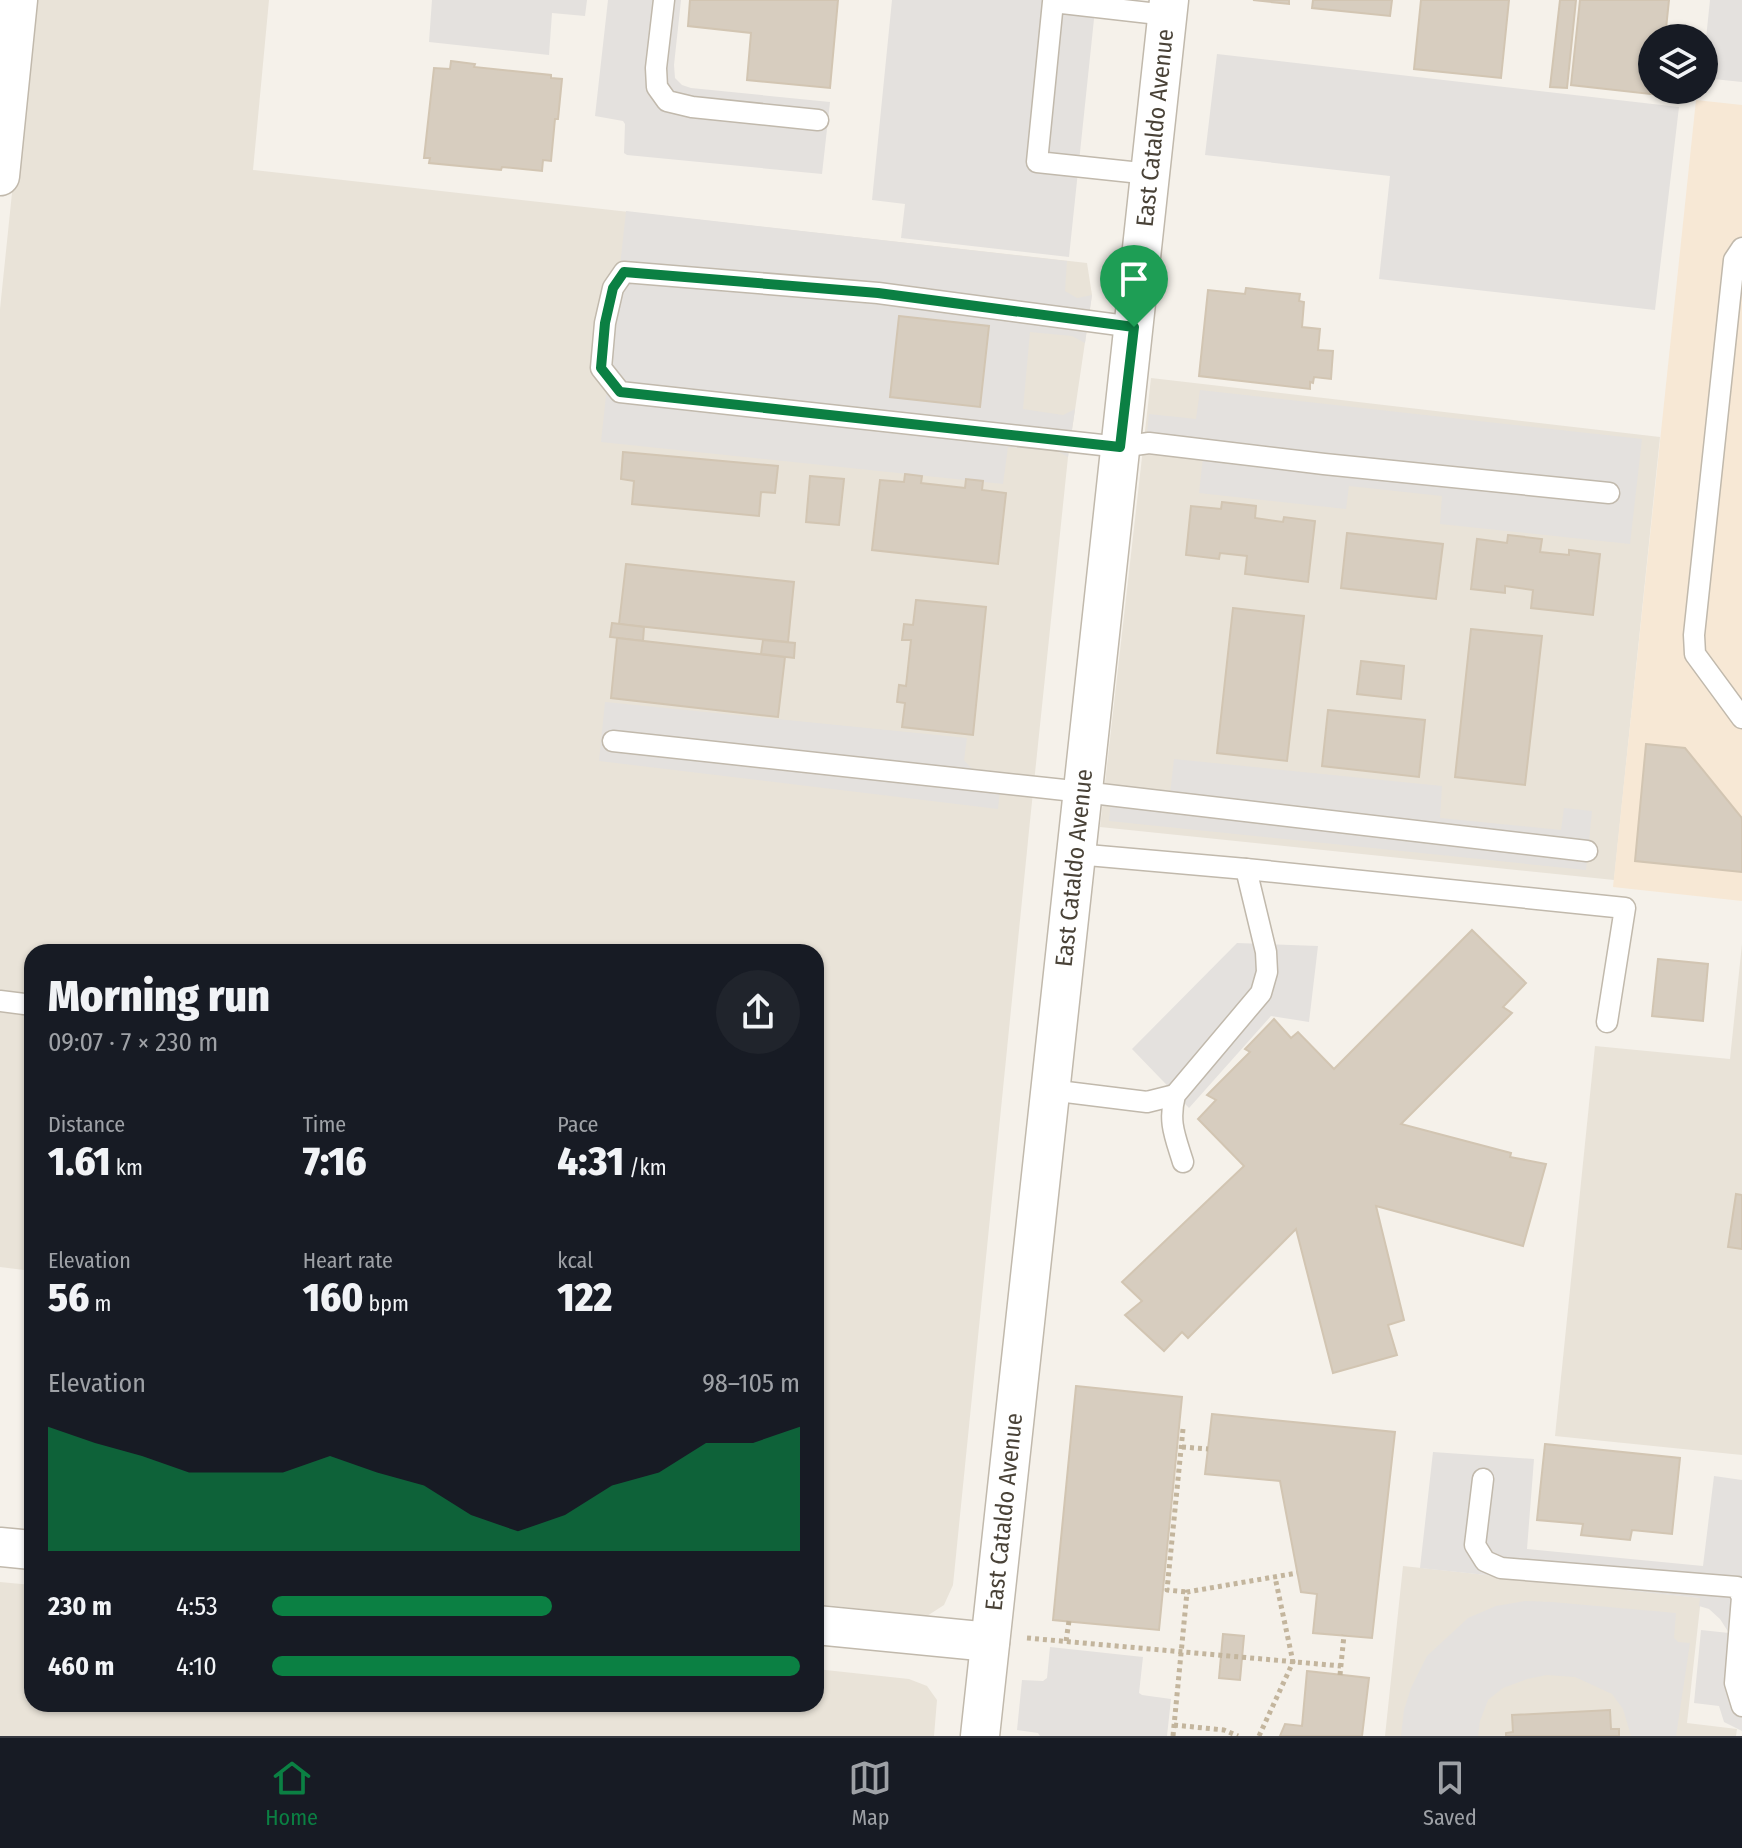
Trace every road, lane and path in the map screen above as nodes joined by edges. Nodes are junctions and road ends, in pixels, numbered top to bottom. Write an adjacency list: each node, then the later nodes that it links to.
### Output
1 (18, 0): 6 (street)
2 (664, 0): 4 (lane)
3 (1168, 8): 5 (street, East Cataldo Avenue); 5 (lane)
4 (818, 120)
5 (1150, 174): 8 (street, East Cataldo Avenue)
6 (0, 176)
7 (1742, 248): 11 (lane)
8 (1134, 327): 9 (street, East Cataldo Avenue); 9 (lane)
9 (1120, 447): 10 (lane); 13 (street, East Cataldo Avenue)
10 (1609, 493)
11 (1742, 718)
12 (613, 741): 13 (lane)
13 (1083, 792): 14 (lane); 15 (street, East Cataldo Avenue)
14 (1587, 851)
15 (1076, 854): 16 (lane); 20 (street, East Cataldo Avenue)
16 (1246, 869): 19 (lane); 21 (lane)
17 (0, 1001): 18 (lane)
18 (24, 1004)
19 (1607, 1022)
20 (1050, 1090): 21 (lane); 35 (street, East Cataldo Avenue)
21 (1175, 1095): 22 (lane)
22 (1183, 1162)
23 (1183, 1429): 24 (path)
24 (1182, 1447): 25 (path); 31 (path)
25 (1208, 1449)
26 (1483, 1479): 41 (lane)
27 (0, 1547): 28 (street)
28 (24, 1549)
29 (1297, 1573): 30 (path)
30 (1275, 1577): 31 (path); 38 (path)
31 (1187, 1592): 37 (path)
32 (1069, 1621): 36 (path)
33 (824, 1626): 35 (street)
34 (1344, 1635): 39 (path)
35 (1006, 1639): 36 (path); 43 (street, East Cataldo Avenue)
36 (1066, 1641): 37 (path)
37 (1181, 1652): 38 (path); 42 (path)
38 (1293, 1662): 39 (path); 46 (path)
39 (1341, 1666): 40 (path)
40 (1340, 1675)
41 (1742, 1706)
42 (1174, 1725): 44 (path); 45 (path)
43 (980, 1736)
44 (1173, 1736)
45 (1238, 1736)
46 (1259, 1736)

